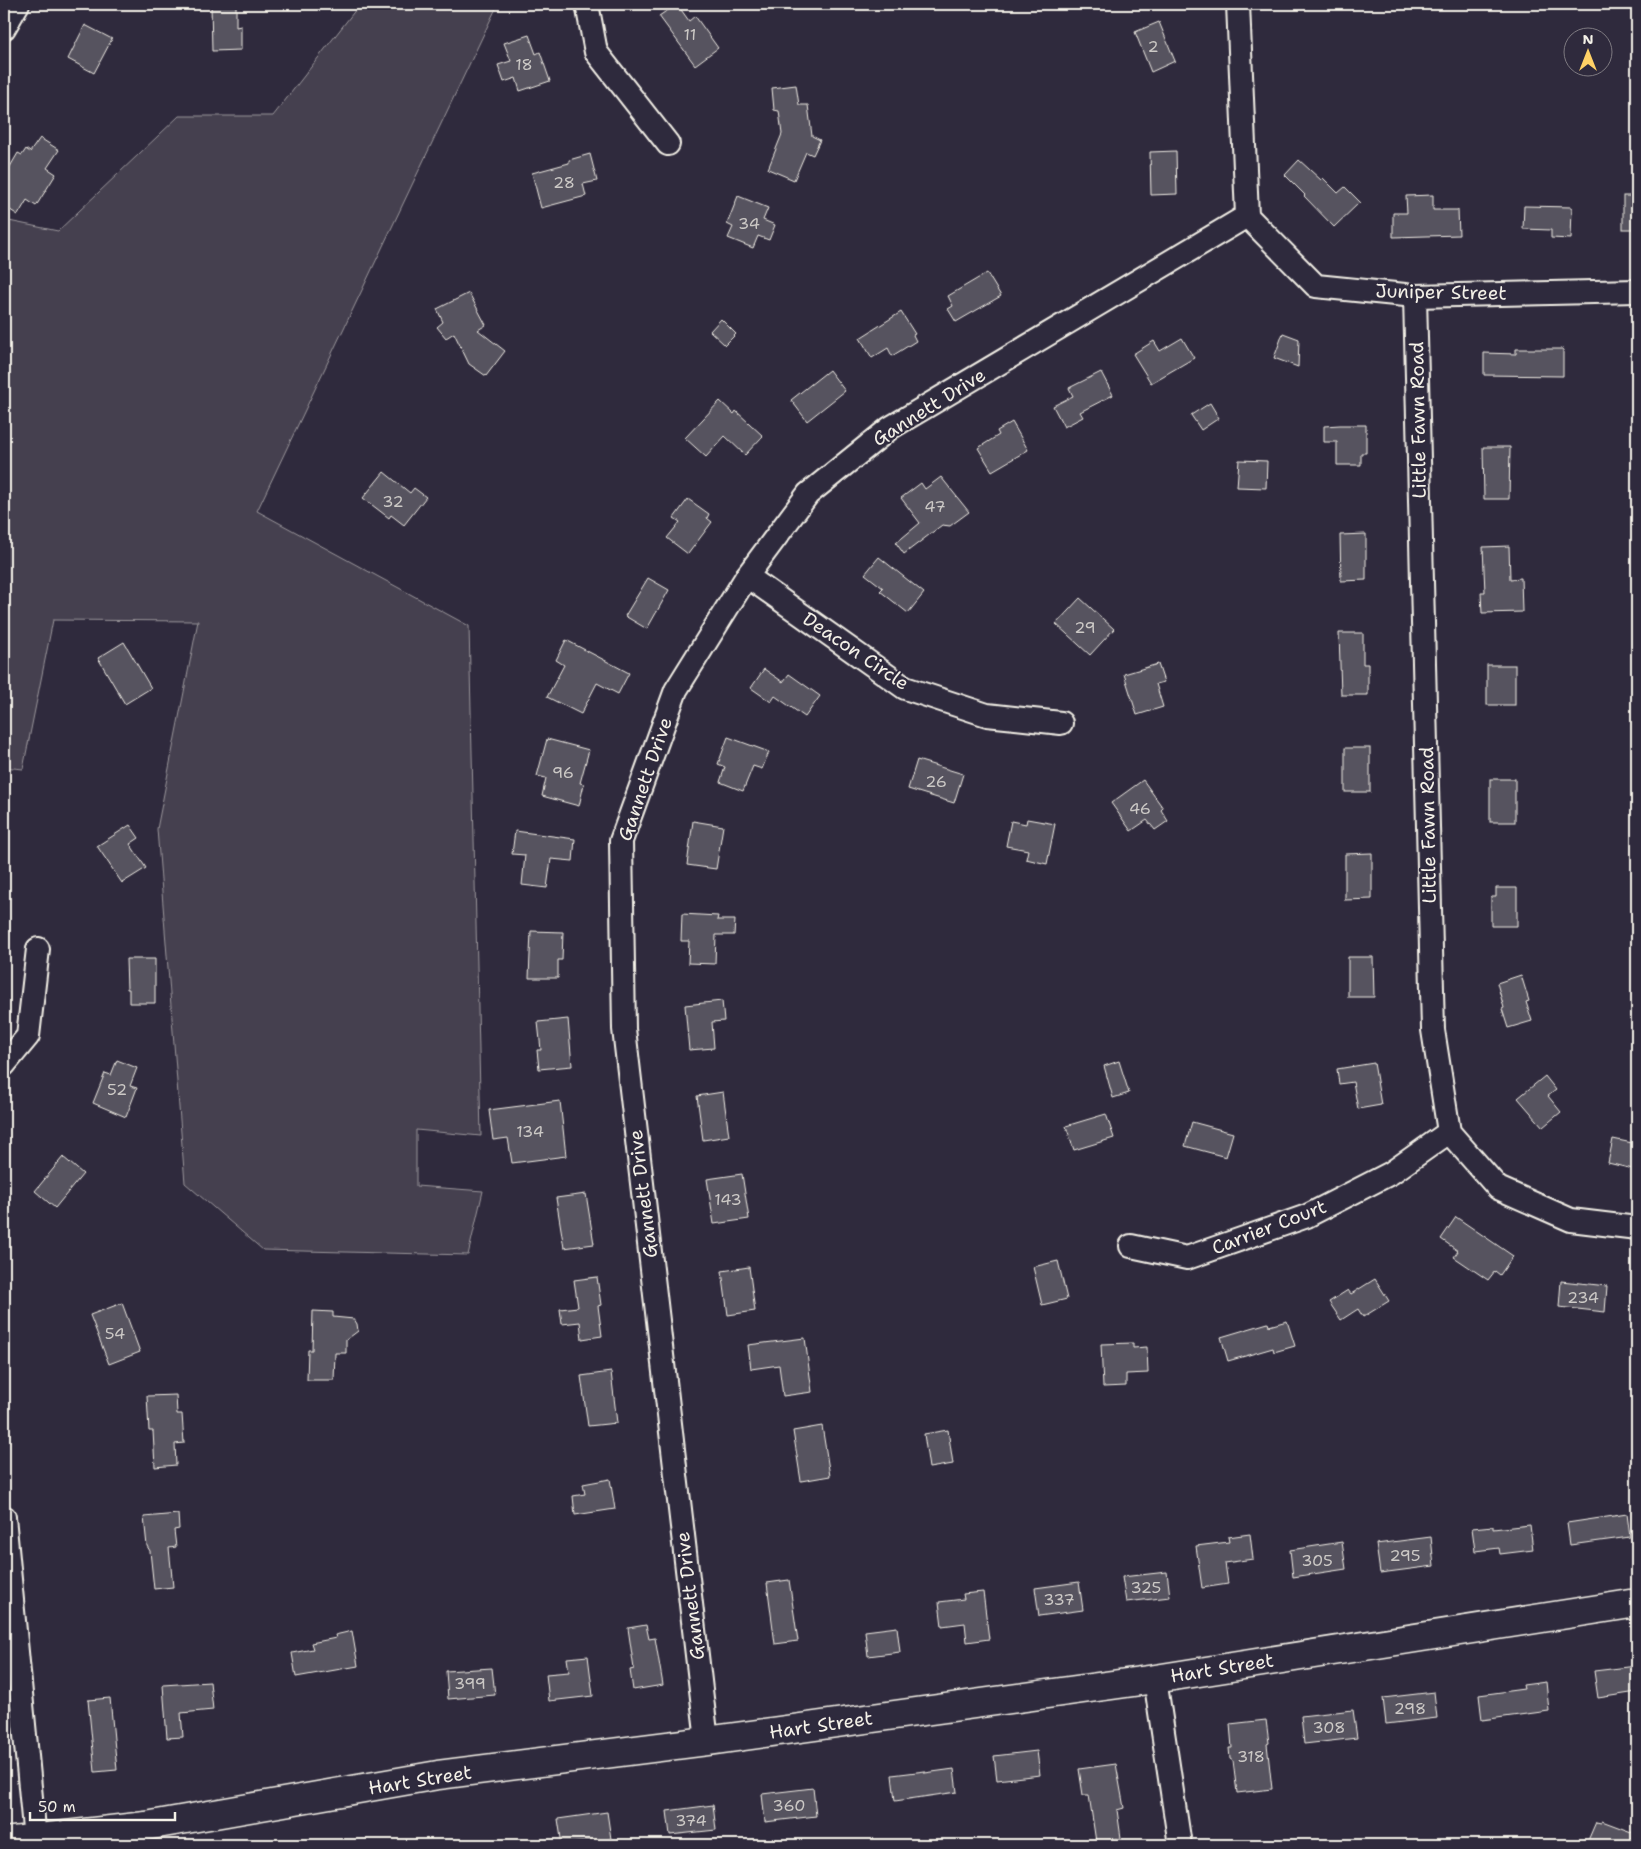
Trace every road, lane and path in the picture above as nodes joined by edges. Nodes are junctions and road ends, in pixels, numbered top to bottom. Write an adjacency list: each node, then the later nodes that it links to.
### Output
1 (18, 4): 4 (street)
2 (587, 4): 5 (street)
3 (1238, 4): 6 (street)
4 (4, 28)
5 (668, 144)
6 (1247, 216): 8 (street, Juniper Street); 9 (street, Gannett Drive)
7 (1637, 291): 8 (street, Juniper Street)
8 (1414, 296): 13 (street, Little Fawn Road)
9 (747, 576): 10 (street, Deacon Circle); 19 (street, Gannett Drive)
10 (1061, 723)
11 (38, 949): 12 (street)
12 (4, 1065)
13 (1449, 1132): 14 (street); 15 (street, Carrier Court)
14 (1637, 1228)
15 (1131, 1246)
16 (4, 1517): 20 (street)
17 (1637, 1603): 18 (street, Hart Street)
18 (1155, 1679): 19 (street, Hart Street); 22 (street)
19 (707, 1741): 20 (street, Hart Street)
20 (35, 1839): 21 (street, Hart Street)
21 (4, 1842)
22 (1180, 1845)

